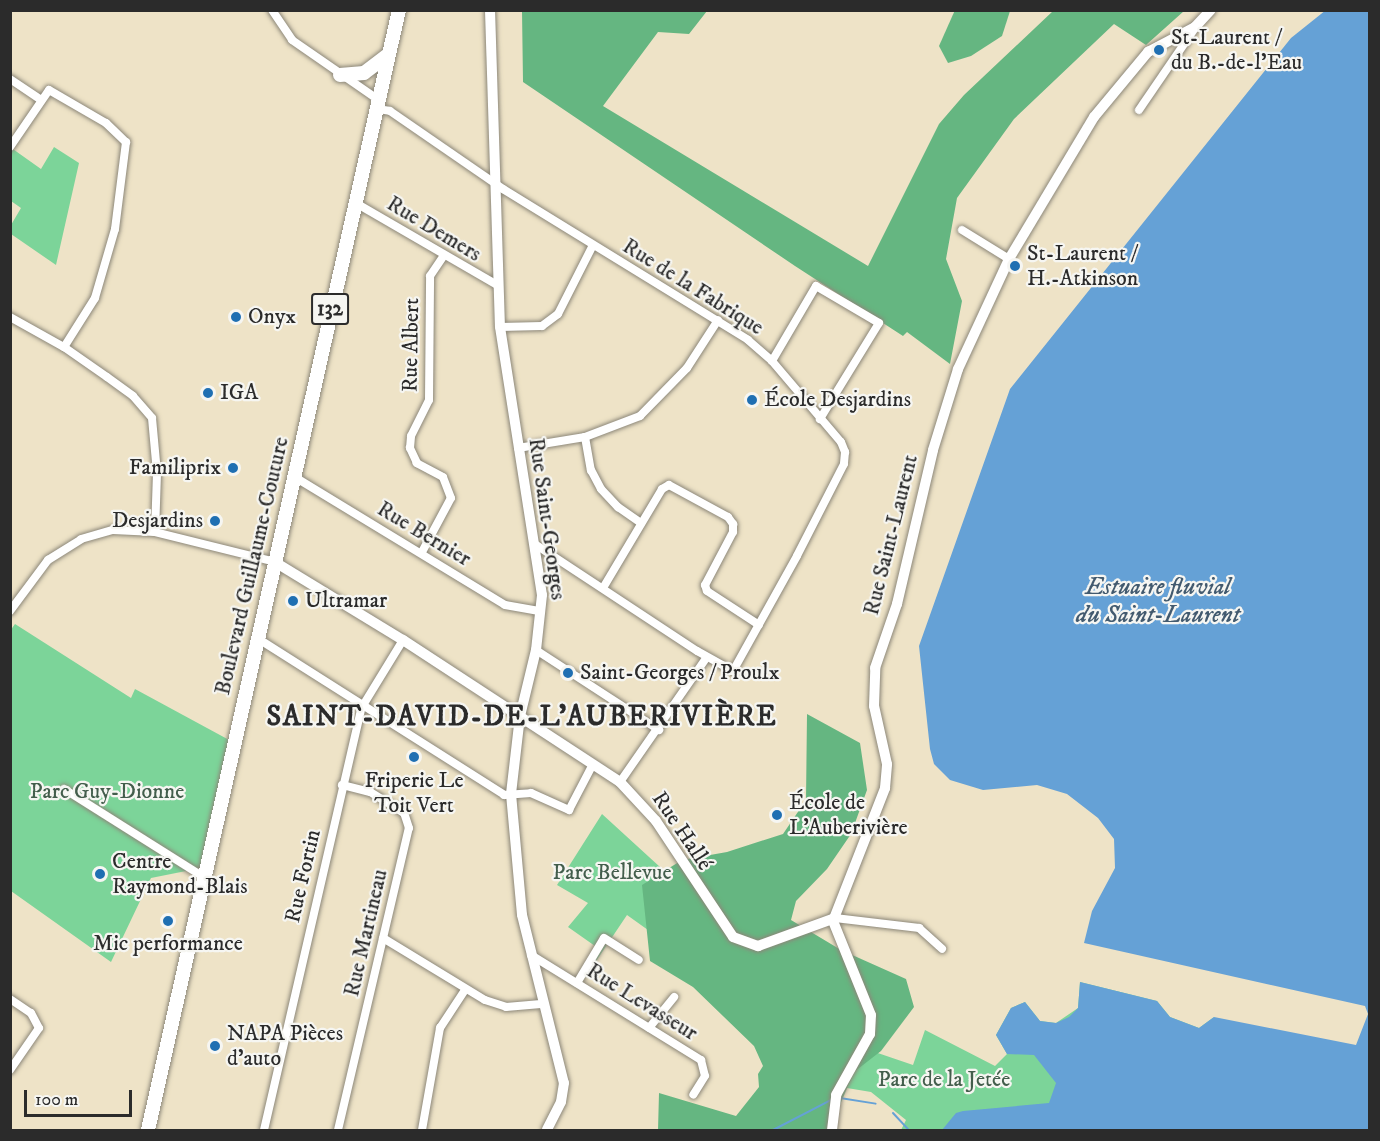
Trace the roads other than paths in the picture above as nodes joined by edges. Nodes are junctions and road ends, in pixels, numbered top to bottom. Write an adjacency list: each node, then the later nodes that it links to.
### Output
1 (272, 10): 7 (street, Rue de la Fabrique)
2 (399, 10): 6 (main road, Boulevard Guillaume-Couture / 132)
3 (490, 10): 13 (street, Rue Saint-Georges)
4 (1211, 10): 5 (street, Rue Saint-Laurent)
5 (1195, 27): 11 (street); 18 (street, Rue Saint-Laurent)
6 (388, 55): 7 (main road); 10 (main road, Boulevard Guillaume-Couture / 132)
7 (340, 75): 10 (street, Rue de la Fabrique)
8 (10, 79): 9 (street)
9 (41, 100): 12 (street); 23 (street)
10 (379, 105): 13 (street, Rue de la Fabrique); 14 (main road, Boulevard Guillaume-Couture / 132)
11 (1139, 110)
12 (10, 147)
13 (494, 183): 16 (street, Rue de la Fabrique); 19 (street, Rue Saint-Georges)
14 (354, 202): 17 (street, Rue Demers); 28 (main road, Boulevard Guillaume-Couture / 132)
15 (962, 230): 18 (street)
16 (593, 245): 21 (street, Rue de la Fabrique); 22 (street)
17 (443, 257): 19 (street, Rue Demers); 32 (street, Rue Albert)
18 (1009, 259): 51 (street, Rue Saint-Laurent)
19 (497, 285): 22 (street, Rue Saint-Georges)
20 (10, 317): 23 (street)
21 (718, 320): 24 (street, Rue de la Fabrique); 26 (street)
22 (500, 327): 27 (street, Rue Saint-Georges)
23 (64, 347): 30 (street)
24 (772, 361): 25 (street, Rue de la Fabrique); 25 (street)
25 (820, 419): 37 (street, Rue de la Fabrique)
26 (585, 438): 27 (street); 29 (street)
27 (518, 448): 31 (street, Rue Saint-Georges)
28 (293, 476): 32 (street, Rue Bernier); 33 (main road, Boulevard Guillaume-Couture / 132)
29 (641, 523): 34 (street); 37 (street)
30 (155, 532): 33 (street); 35 (street)
31 (534, 543): 34 (street); 36 (street, Rue Saint-Georges)
32 (422, 552): 36 (street, Rue Bernier)
33 (275, 562): 38 (main road, Boulevard Guillaume-Couture / 132); 39 (street, Rue Hallé)
34 (603, 588): 41 (street)
35 (10, 611)
36 (540, 611): 40 (street, Rue Saint-Georges)
37 (759, 625): 41 (street, Rue de la Fabrique)
38 (257, 639): 42 (street); 50 (main road, Boulevard Guillaume-Couture / 132)
39 (403, 640): 42 (street, Rue Fortin); 43 (street, Rue Hallé)
40 (536, 650): 43 (street, Rue Saint-Georges); 44 (street)
41 (707, 657): 44 (street)
42 (362, 707): 47 (street, Rue Fortin); 49 (street)
43 (520, 716): 45 (street, Rue Hallé); 49 (street, Rue Saint-Georges)
44 (659, 730): 46 (street)
45 (593, 764): 46 (street, Rue Hallé); 49 (street)
46 (620, 782): 51 (street, Rue Hallé)
47 (342, 785): 52 (street, Rue Martineau); 65 (street, Rue Fortin)
48 (64, 789): 50 (street)
49 (511, 794): 54 (street, Rue Saint-Georges)
50 (204, 876): 64 (main road, Boulevard Guillaume-Couture / 132)
51 (835, 918): 53 (street, Rue Hallé); 69 (street)
52 (383, 938): 57 (street); 66 (street, Rue Martineau)
53 (942, 950)
54 (531, 955): 56 (street, Rue Levasseur); 60 (street, Rue Saint-Georges)
55 (639, 960): 56 (street)
56 (577, 983): 61 (street, Rue Levasseur)
57 (465, 990): 60 (street); 67 (street)
58 (674, 997): 61 (street)
59 (10, 999): 62 (street)
60 (544, 1004): 68 (street, Rue Saint-Georges)
61 (649, 1028): 63 (street, Rue Levasseur)
62 (10, 1070)
63 (693, 1095)
64 (148, 1131)
65 (264, 1131)
66 (338, 1131)
67 (422, 1131)
68 (547, 1131)
69 (832, 1131)

